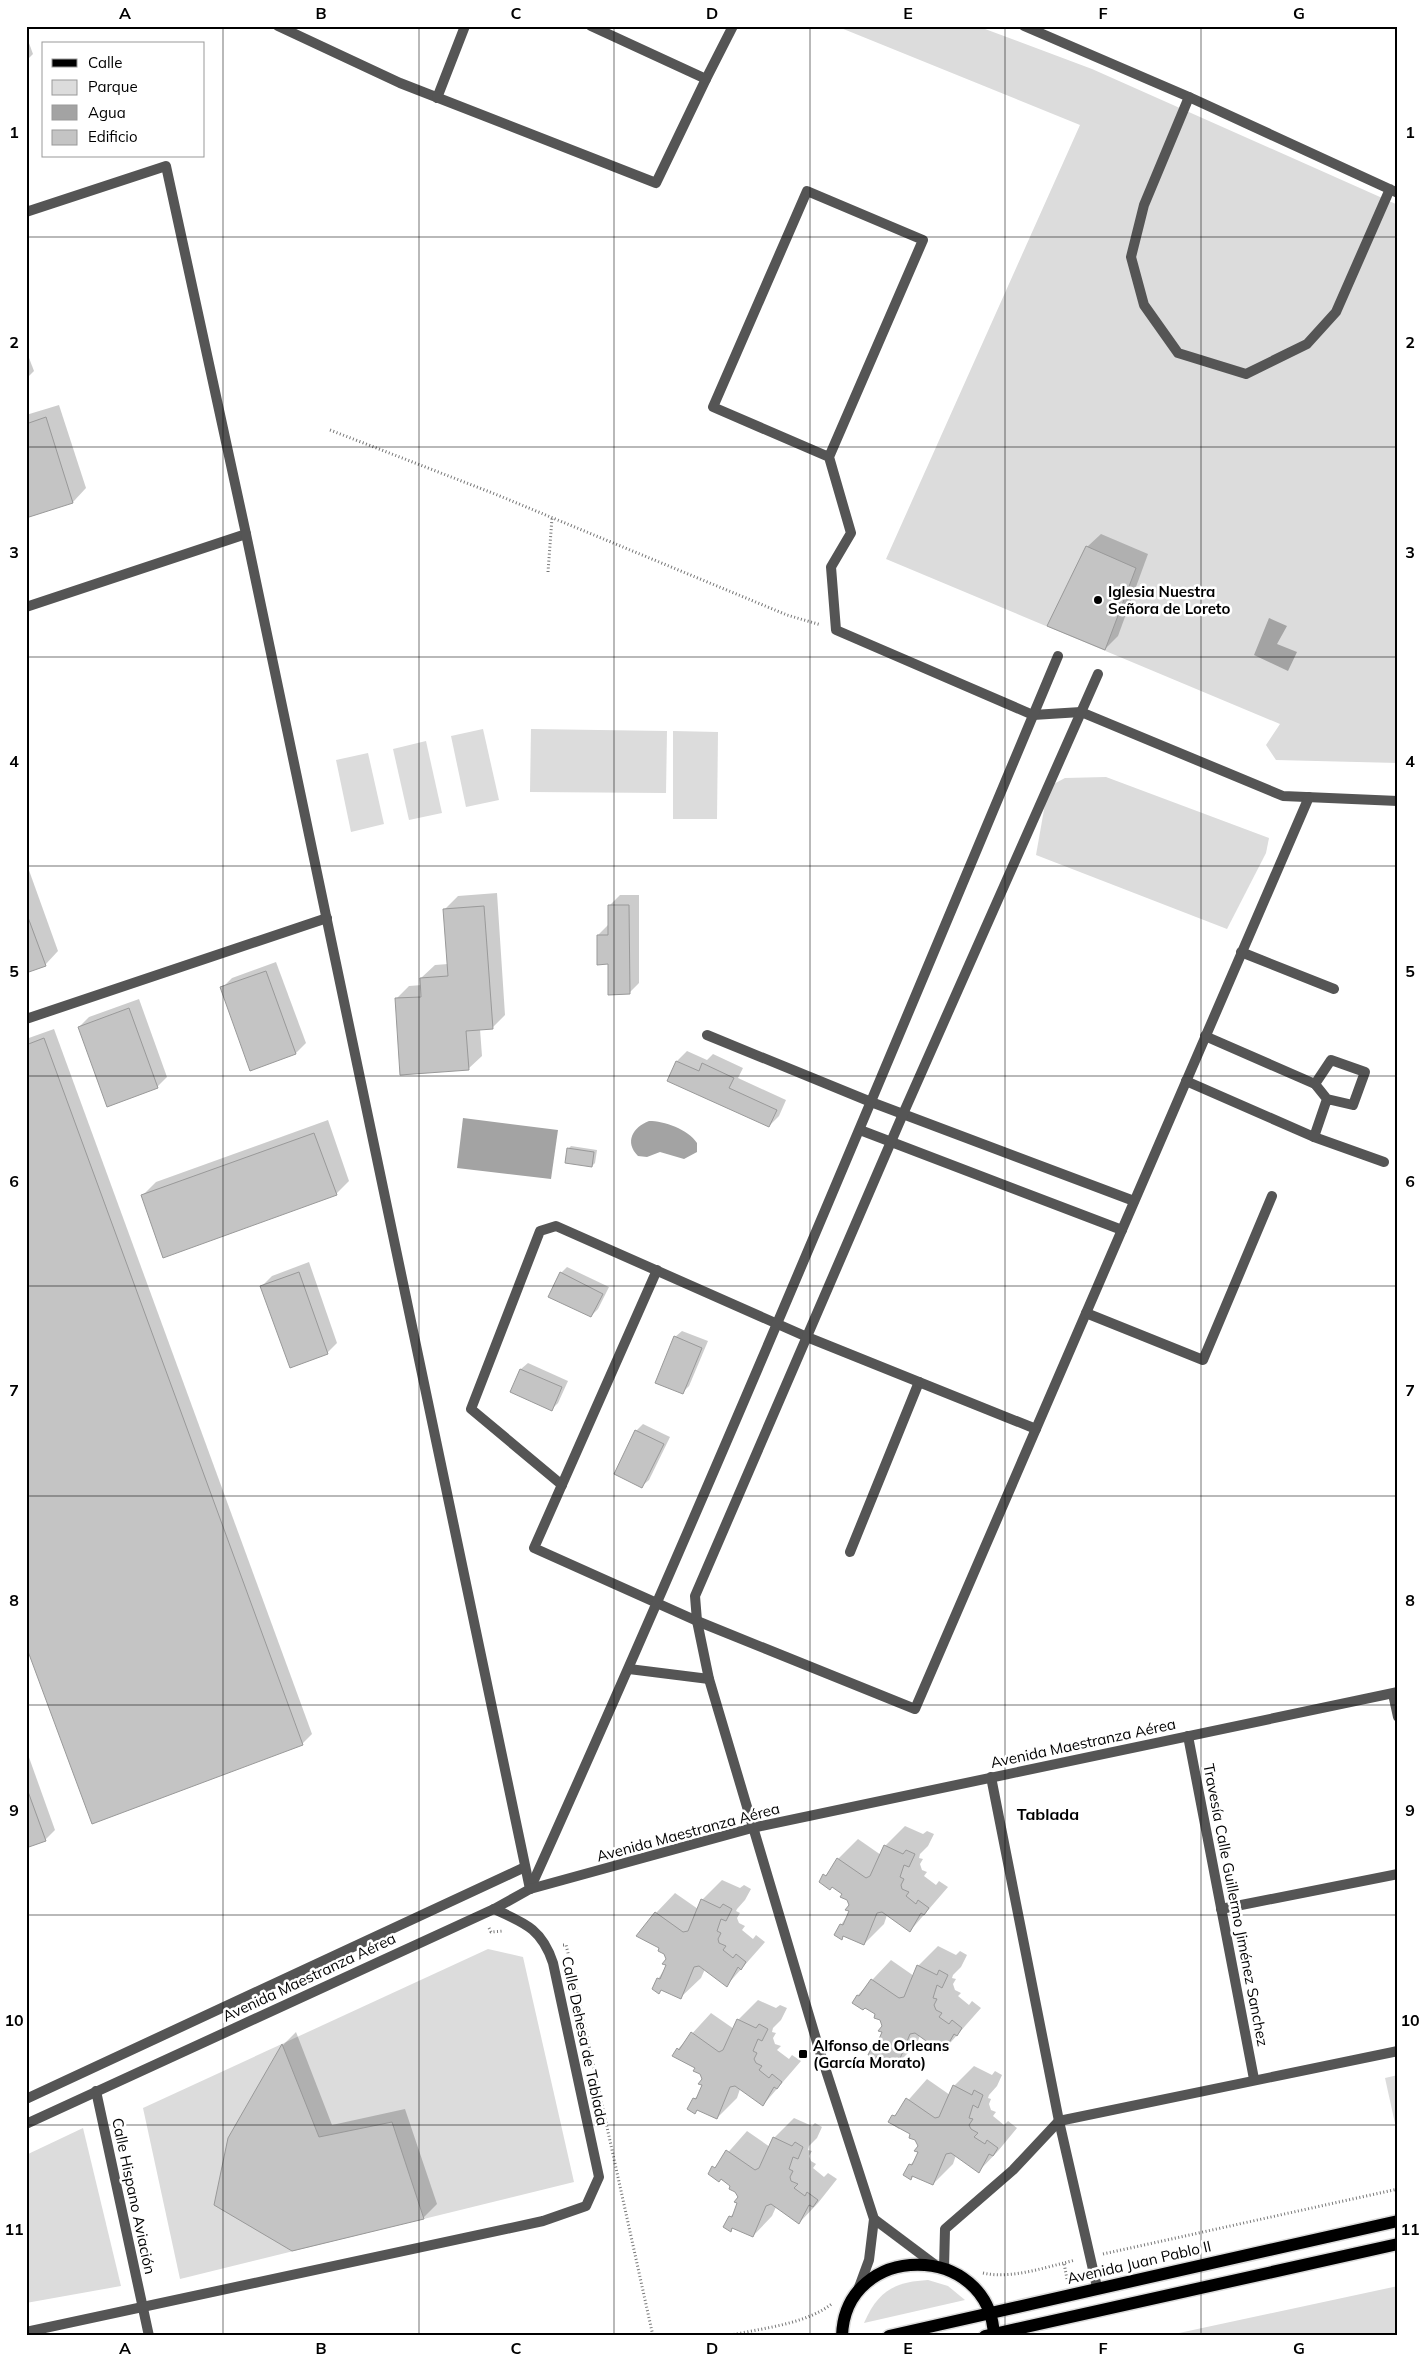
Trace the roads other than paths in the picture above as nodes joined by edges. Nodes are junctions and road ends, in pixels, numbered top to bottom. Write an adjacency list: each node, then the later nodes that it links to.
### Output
1 (278, 26): 8 (street)
2 (464, 26): 8 (street)
3 (591, 26): 6 (street)
4 (733, 26): 6 (street)
5 (1024, 26): 7 (street)
6 (706, 79): 8 (street)
7 (1189, 97): 9 (street); 9 (street)
8 (437, 98)
9 (1394, 191)
10 (26, 212): 12 (street)
11 (829, 457): 11 (street); 17 (street)
12 (246, 534): 13 (street); 20 (street)
13 (26, 607)
14 (1058, 656): 17 (street)
15 (1098, 674): 16 (street)
16 (1081, 712): 17 (street); 18 (street); 30 (street)
17 (1033, 715): 29 (street)
18 (1309, 797): 19 (street); 21 (street)
19 (1398, 801)
20 (327, 918): 23 (street); 55 (street)
21 (1242, 952): 22 (street); 25 (street)
22 (1334, 989)
23 (26, 1019)
24 (707, 1035): 29 (street)
25 (1205, 1036): 26 (street); 27 (street)
26 (1186, 1081): 32 (street); 36 (street)
27 (1316, 1084): 28 (street); 28 (street)
28 (1327, 1099): 32 (street)
29 (871, 1102): 30 (street); 31 (street)
30 (903, 1114): 33 (street); 36 (street)
31 (860, 1130): 33 (street); 40 (street)
32 (1314, 1137): 34 (street)
33 (892, 1141): 37 (street); 41 (street)
34 (1384, 1162)
35 (1272, 1196): 39 (street)
36 (1134, 1201): 37 (street)
37 (1122, 1230): 39 (street)
38 (657, 1270): 40 (street); 44 (street); 44 (street)
39 (1086, 1313): 43 (street)
40 (777, 1323): 41 (street); 46 (street)
41 (807, 1337): 42 (street); 47 (street)
42 (919, 1382): 43 (street); 45 (street)
43 (1036, 1429): 47 (street)
44 (562, 1485): 46 (street)
45 (850, 1552)
46 (657, 1603): 47 (street); 48 (street)
47 (697, 1622): 49 (street)
48 (629, 1669): 49 (street); 57 (street)
49 (709, 1679): 54 (street)
50 (1395, 1693): 51 (street); 52 (street, Avenida Maestranza Aérea)
51 (1398, 1717)
52 (1188, 1736): 53 (street, Avenida Maestranza Aérea); 59 (street, Travesía Calle Guillermo Jiménez Sanchez)
53 (991, 1777): 54 (street, Avenida Maestranza Aérea); 64 (street)
54 (752, 1828): 57 (street, Avenida Maestranza Aérea); 66 (street)
55 (525, 1867): 57 (street); 63 (street)
56 (1398, 1874): 59 (street)
57 (530, 1889): 58 (street, Avenida Maestranza Aérea)
58 (494, 1908): 62 (street, Avenida Maestranza Aérea); 72 (street, Calle Dehesa de Tablada)
59 (1221, 1909): 61 (street, Travesía Calle Guillermo Jiménez Sanchez)
60 (1398, 2051): 61 (street)
61 (1254, 2079): 64 (street)
62 (96, 2091): 65 (street, Avenida Maestranza Aérea); 72 (street, Calle Hispano Aviación)
63 (26, 2099)
64 (1059, 2121): 69 (street); 70 (street)
65 (26, 2124)
66 (874, 2219): 69 (street); 71 (street)
67 (1398, 2221): 70 (main road, Avenida Juan Pablo II)
68 (1398, 2244): 75 (main road)
69 (939, 2266): 71 (main road); 73 (main road)
70 (1097, 2287): 73 (main road, Avenida Juan Pablo II)
71 (857, 2293): 77 (main road)
72 (144, 2308): 74 (street); 76 (street, Calle Hispano Aviación)
73 (990, 2312): 75 (main road); 78 (main road, Avenida Juan Pablo II)
74 (26, 2332)
75 (991, 2335)
76 (149, 2336)
77 (842, 2336)
78 (889, 2336)

